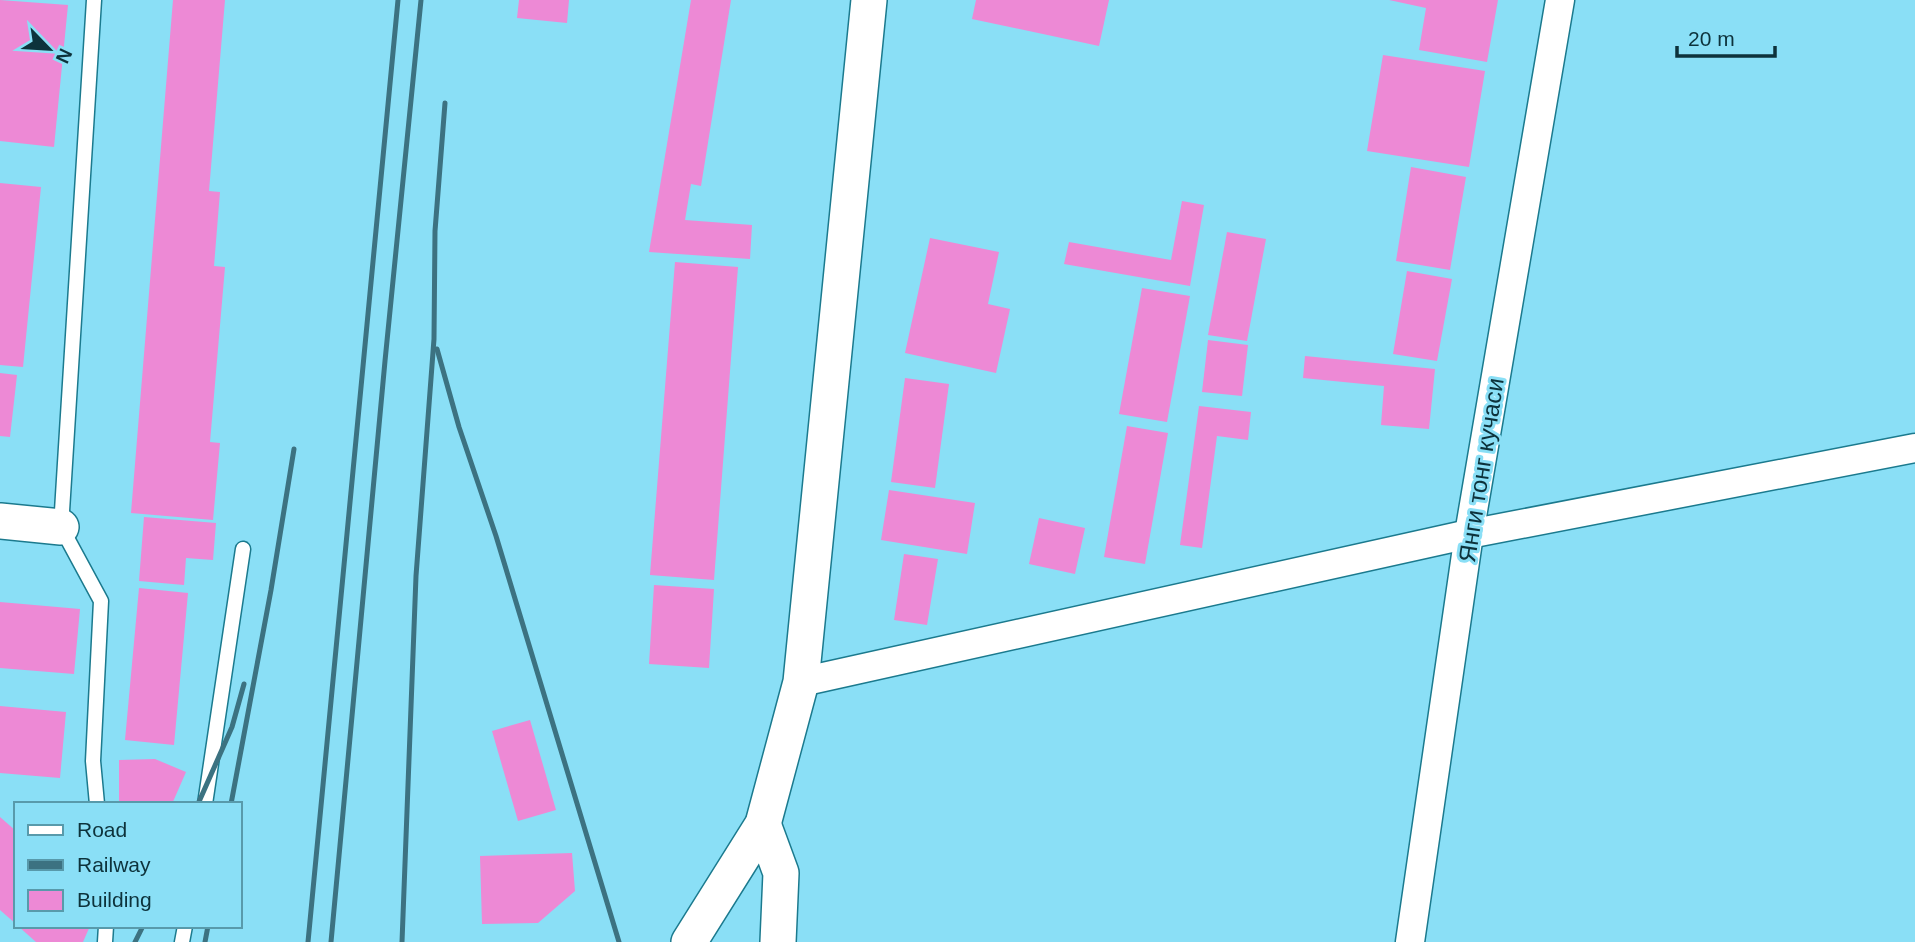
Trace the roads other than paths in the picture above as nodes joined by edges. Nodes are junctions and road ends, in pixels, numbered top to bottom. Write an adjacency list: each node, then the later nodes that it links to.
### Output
1 (94, 0): 6 (lane)
2 (869, 0): 9 (street)
3 (1560, 0): 7 (street, Янги тонг кучаси)
4 (1915, 447): 7 (street)
5 (0, 521): 6 (street)
6 (61, 527): 10 (lane)
7 (1469, 534): 9 (street); 15 (street, Янги тонг кучаси)
8 (243, 549): 11 (lane)
9 (801, 682): 12 (street)
10 (97, 802)
11 (205, 802)
12 (763, 824): 13 (street); 14 (street)
13 (689, 942)
14 (778, 942)
15 (1410, 942)

